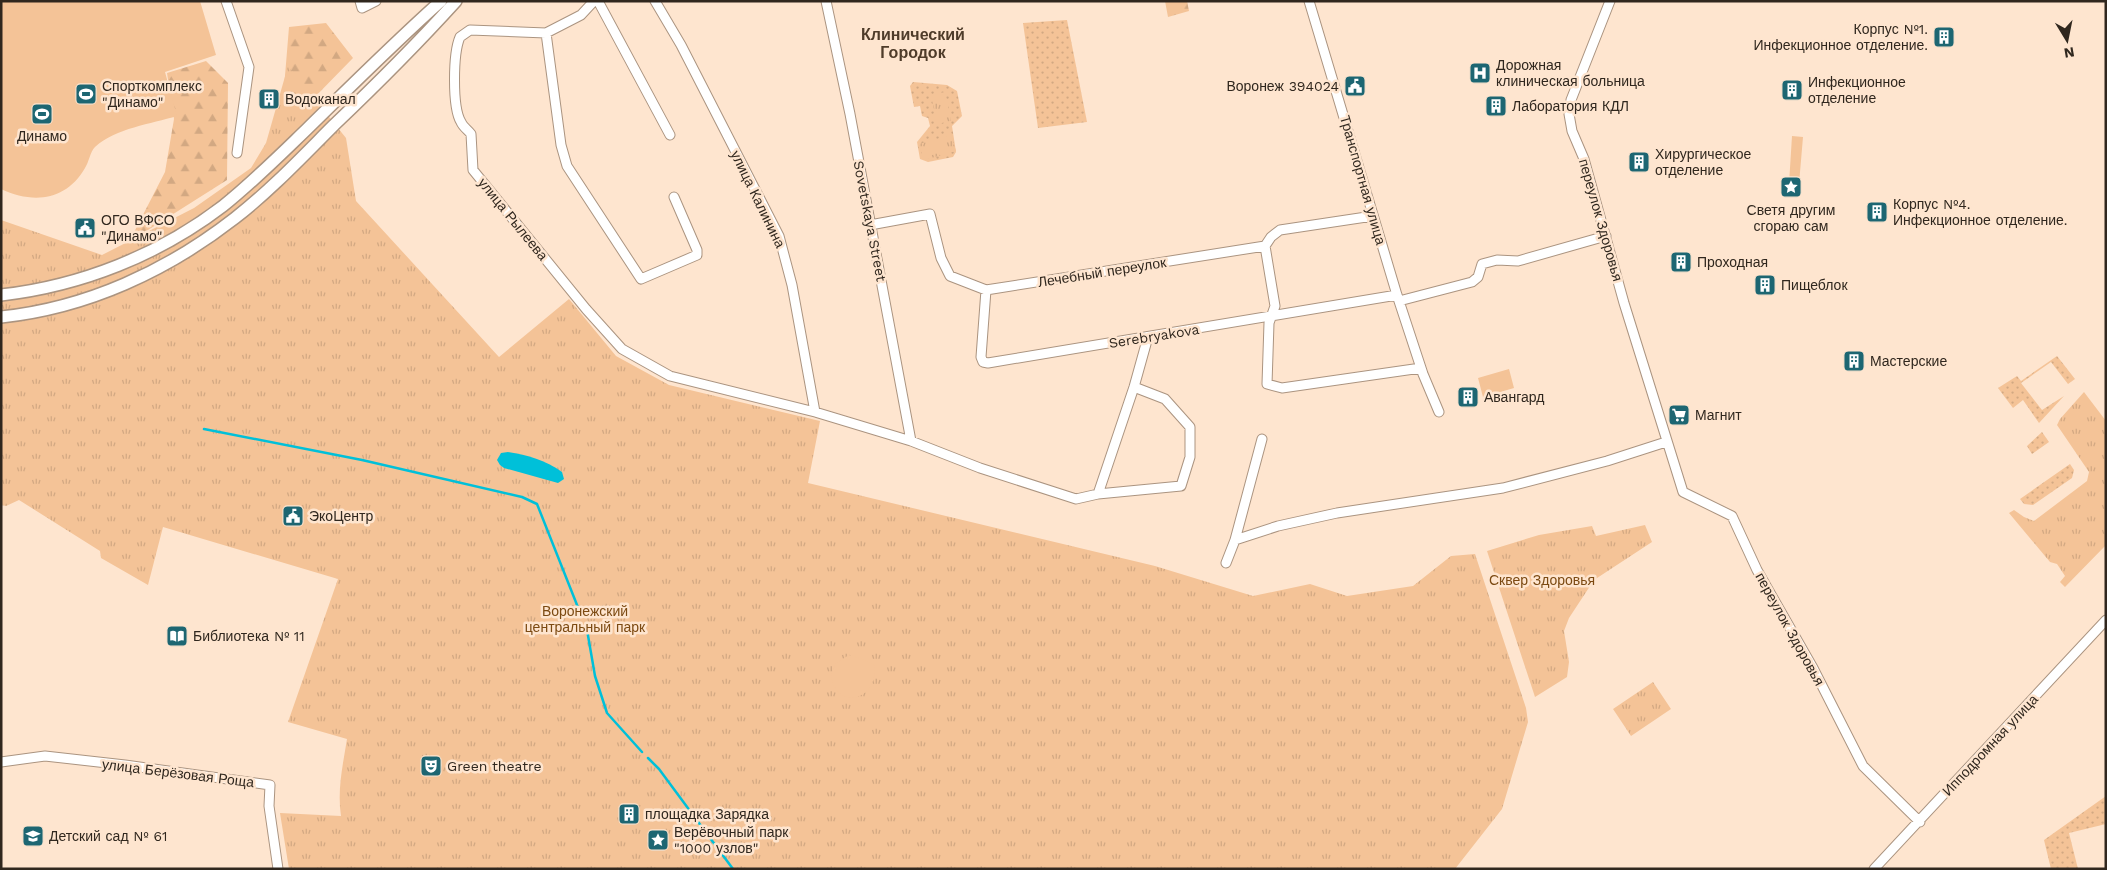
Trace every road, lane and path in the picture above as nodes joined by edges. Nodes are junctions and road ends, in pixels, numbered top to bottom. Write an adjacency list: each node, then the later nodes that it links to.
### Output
1 (226, 1): 13 (street)
2 (376, 1): 10 (street)
3 (441, 1): 20 (main road)
4 (456, 1): 22 (main road)
5 (596, 1): 11 (street); 12 (street)
6 (655, 1): 27 (street, улица Калинина)
7 (826, 1): 16 (street, Sovetskaya Street)
8 (1309, 1): 15 (street, Транспортная улица)
9 (1610, 1): 17 (street, переулок Здоровья)
10 (363, 4)
11 (546, 33): 14 (street); 27 (street, улица Рылеева)
12 (670, 135)
13 (238, 153)
14 (674, 197)
15 (1373, 216): 18 (street); 21 (street, Транспортная улица)
16 (870, 225): 19 (street); 30 (street, Sovetskaya Street)
17 (1606, 236): 21 (street, Serebryakova); 31 (street, переулок Здоровья)
18 (1265, 246): 19 (street, Лечебный переулок); 23 (street)
19 (986, 290): 24 (street, Serebryakova)
20 (1, 295)
21 (1398, 298): 23 (street, Serebryakova); 25 (street, Транспортная улица)
22 (1, 317)
23 (1272, 317): 24 (street, Serebryakova); 25 (street)
24 (1146, 337): 26 (street)
25 (1421, 368): 28 (street, Транспортная улица)
26 (1134, 387): 32 (street); 32 (street, улица Рылеева)
27 (815, 412): 30 (street, улица Рылеева)
28 (1439, 412)
29 (1262, 439): 33 (street)
30 (911, 441): 32 (street, улица Рылеева)
31 (1666, 442): 33 (street); 37 (street, переулок Здоровья)
32 (1098, 494)
33 (1234, 540): 34 (street)
34 (1226, 563)
35 (2106, 620): 37 (street, Ипподромная улица)
36 (1, 762): 38 (street, улица Берёзовая Роща)
37 (1920, 822): 39 (street, Ипподромная улица)
38 (278, 869)
39 (1874, 869)

